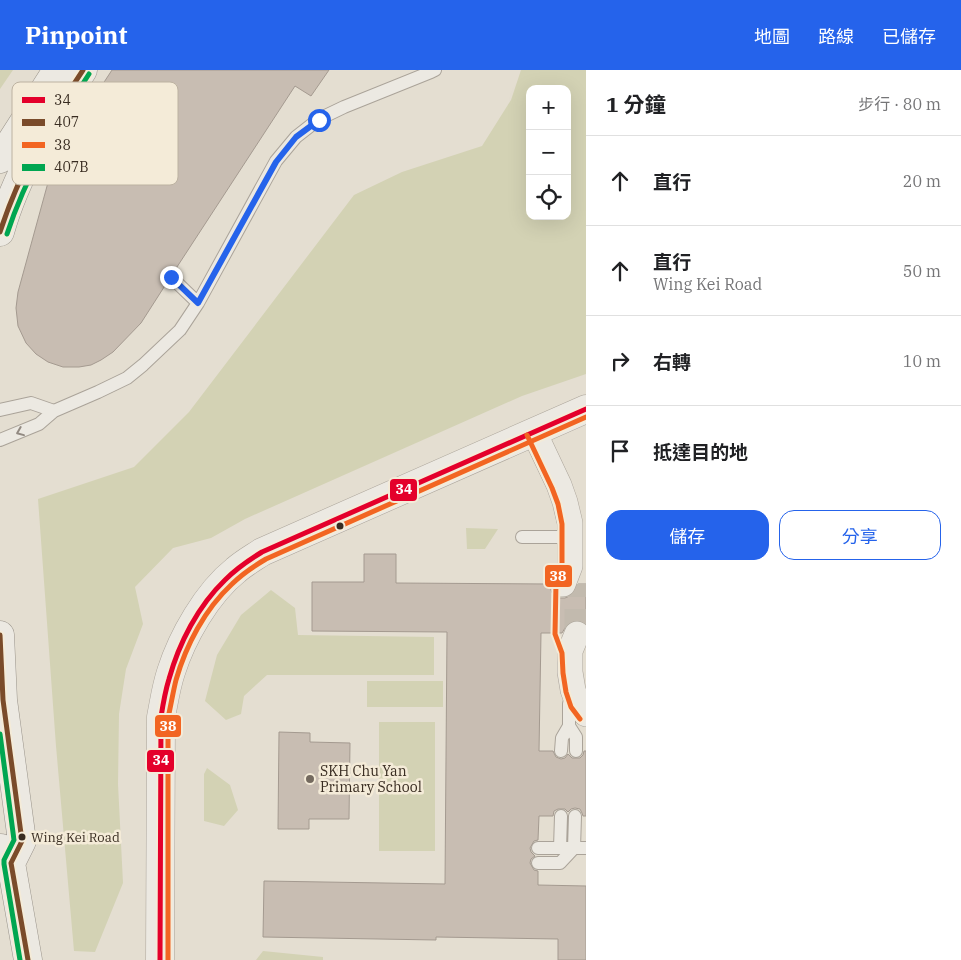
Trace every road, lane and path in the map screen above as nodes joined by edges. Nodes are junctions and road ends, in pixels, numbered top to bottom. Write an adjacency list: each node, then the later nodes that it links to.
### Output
1 (57, 70): 4 (street)
2 (83, 70): 5 (street)
3 (435, 70): 11 (lane)
4 (49, 82)
5 (76, 82)
6 (12, 140): 7 (street)
7 (0, 159)
8 (17, 185): 9 (street)
9 (0, 232)
10 (171, 277): 11 (lane)
11 (198, 303): 14 (lane)
12 (586, 409): 15 (street)
13 (0, 410): 14 (lane)
14 (54, 411): 16 (lane, one-way to 16)
15 (534, 432): 18 (street); 33 (street)
16 (0, 440)
17 (522, 537): 18 (lane)
18 (570, 537): 19 (street)
19 (570, 578)
20 (0, 634): 30 (street)
21 (570, 639): 22 (street)
22 (579, 729): 23 (lane); 24 (lane)
23 (561, 751)
24 (576, 751)
25 (561, 816): 28 (lane)
26 (575, 816): 29 (lane)
27 (538, 848): 28 (lane)
28 (560, 848): 29 (lane)
29 (580, 848): 31 (lane)
30 (5, 854): 32 (street)
31 (538, 863)
32 (28, 960)
33 (160, 960)

